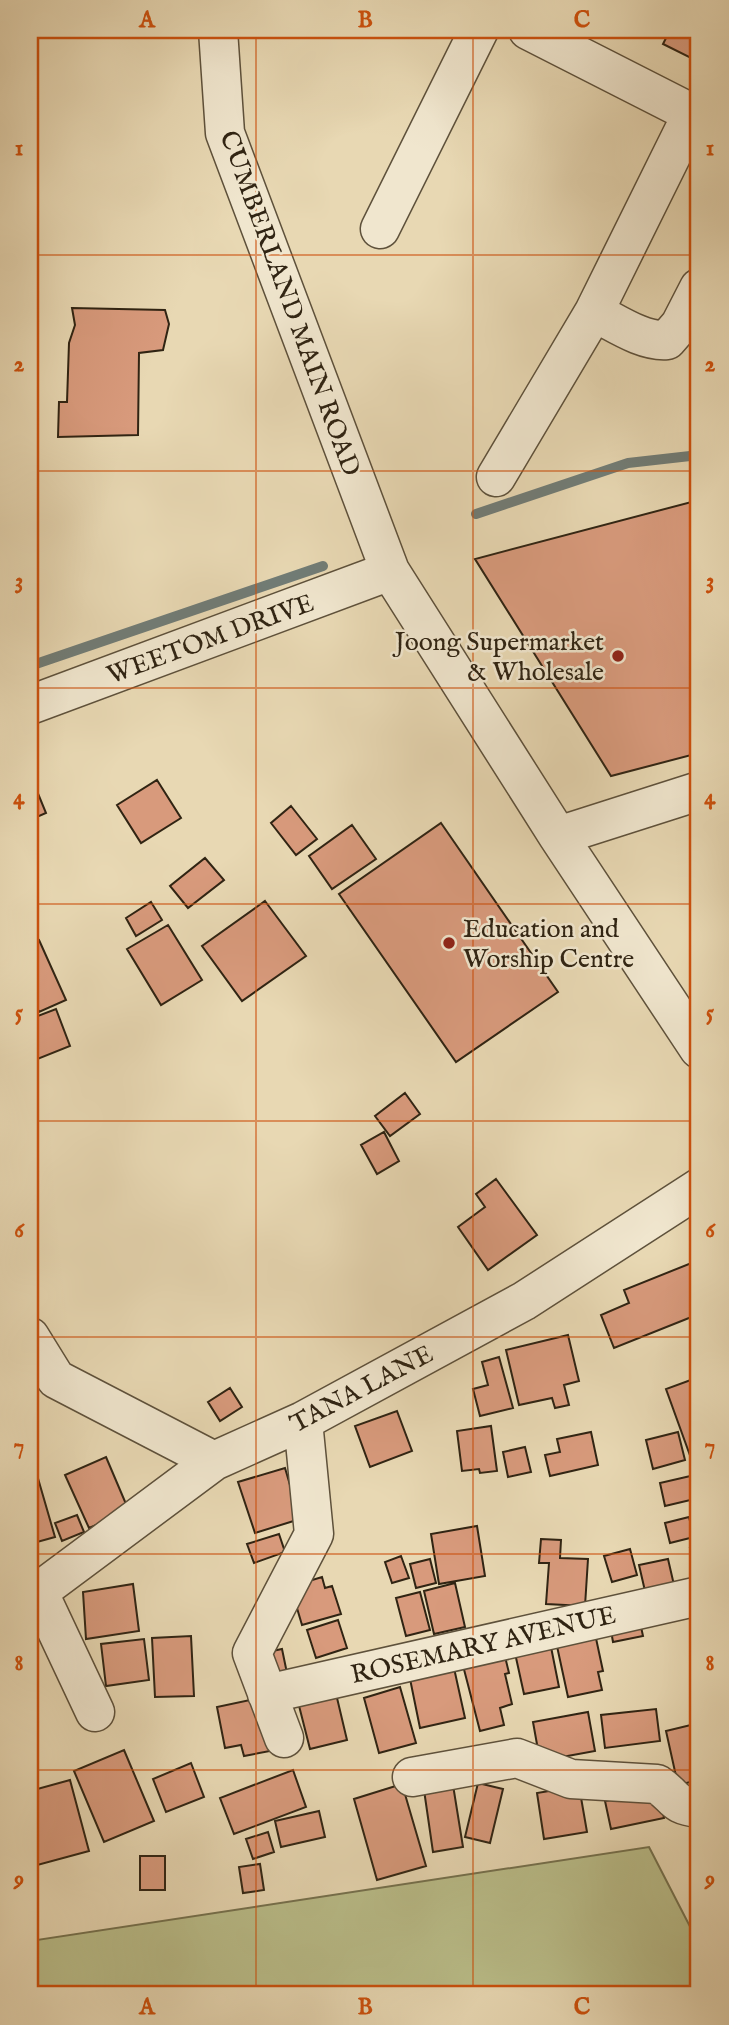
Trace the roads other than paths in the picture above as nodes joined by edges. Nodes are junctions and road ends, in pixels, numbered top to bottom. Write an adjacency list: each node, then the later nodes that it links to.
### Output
1 (218, 30): 9 (street, CUMBERLAND MAIN ROAD)
2 (479, 30): 5 (street)
3 (528, 30): 4 (street)
4 (696, 116): 7 (street)
5 (380, 229)
6 (699, 288): 7 (street)
7 (594, 312): 8 (street)
8 (496, 477)
9 (390, 571): 10 (street, WEETOM DRIVE); 12 (street, CUMBERLAND MAIN ROAD)
10 (30, 705)
11 (699, 791): 12 (street)
12 (558, 836): 13 (street, CUMBERLAND MAIN ROAD)
13 (699, 1049)
14 (699, 1188): 16 (street, TANA LANE)
15 (30, 1337): 17 (street)
16 (303, 1421): 17 (street, TANA LANE); 20 (street)
17 (214, 1461): 18 (street, TANA LANE)
18 (34, 1595): 21 (street)
19 (699, 1596): 20 (street, ROSEMARY AVENUE)
20 (267, 1694): 22 (street)
21 (95, 1712)
22 (284, 1738)
23 (412, 1777): 24 (street)
24 (699, 1808)

